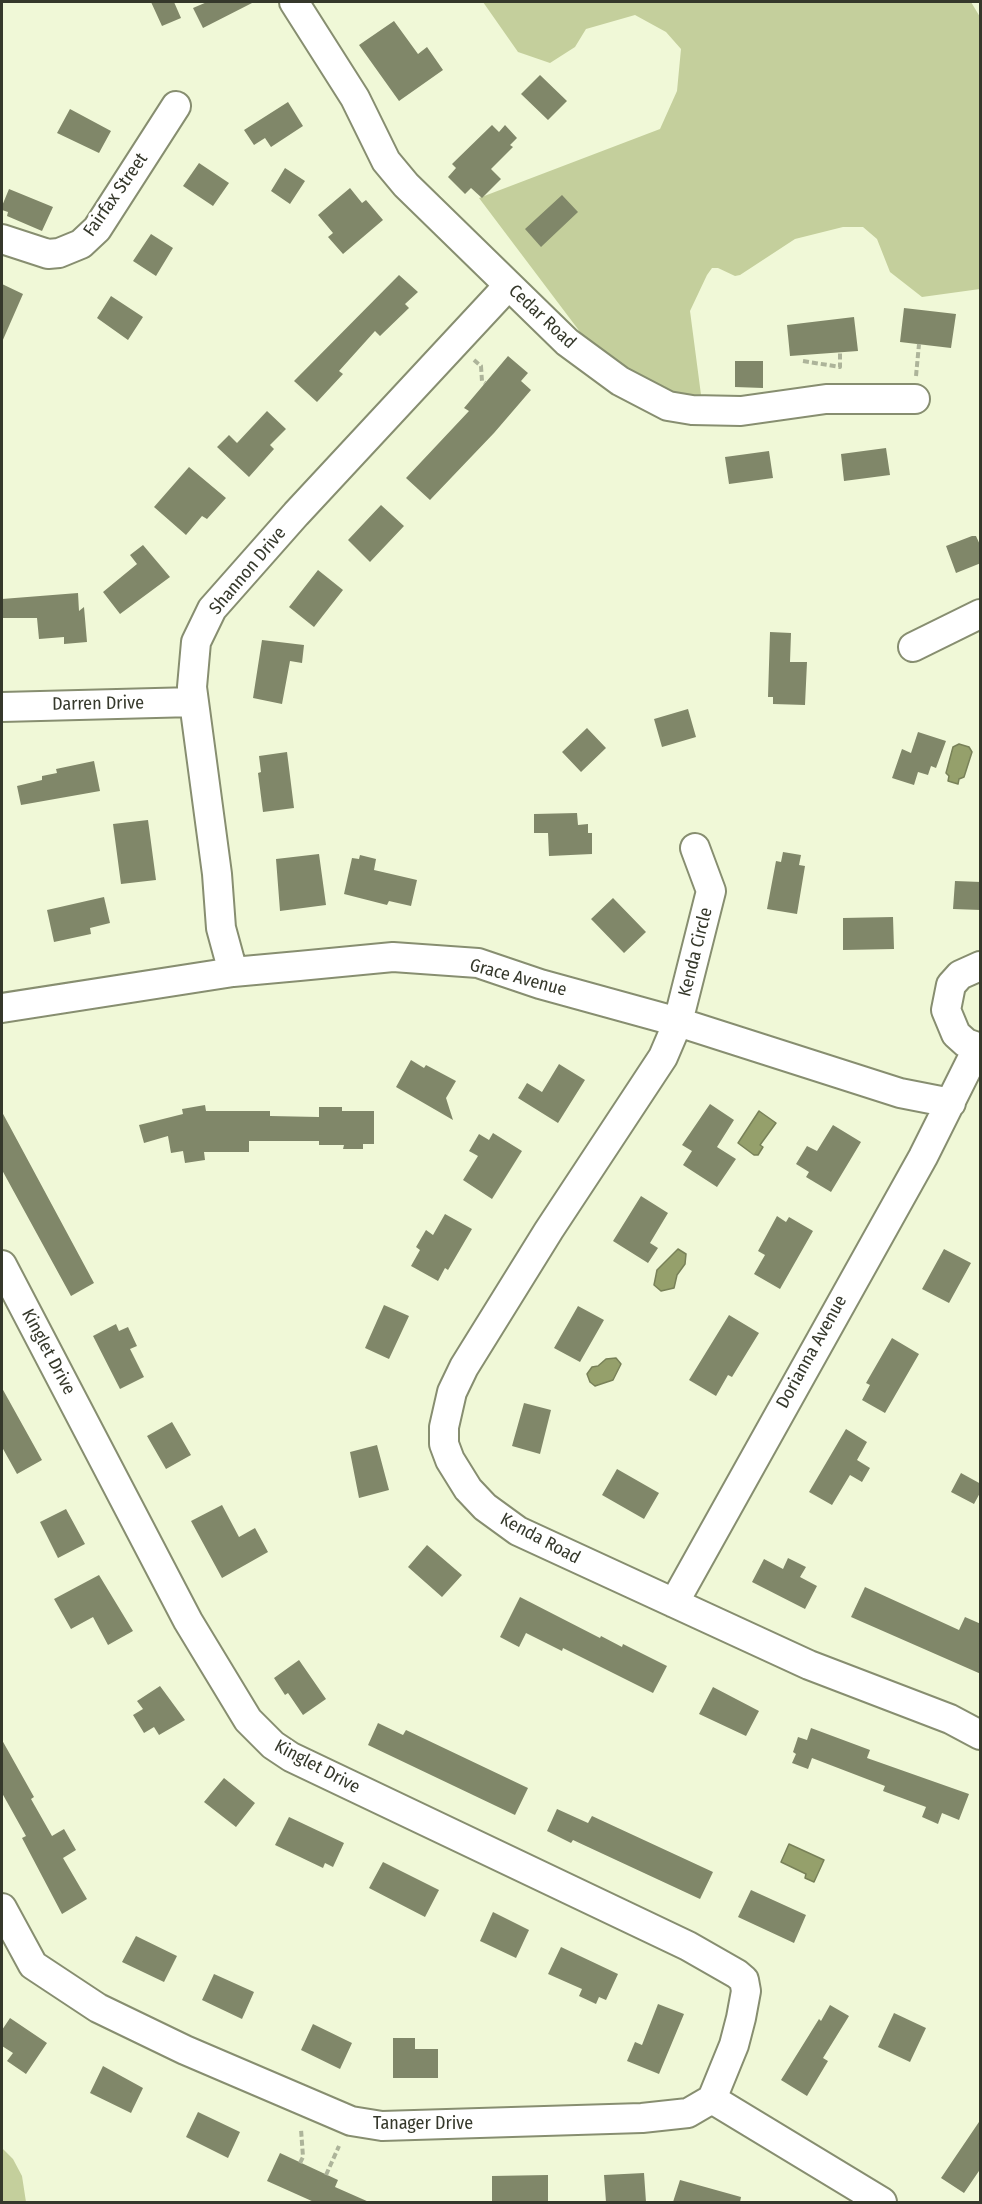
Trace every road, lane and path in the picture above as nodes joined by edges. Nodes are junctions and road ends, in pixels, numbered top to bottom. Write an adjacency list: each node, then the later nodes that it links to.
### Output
1 (294, 2): 4 (street, Cedar Road)
2 (176, 106): 3 (street, Fairfax Street)
3 (2, 239)
4 (508, 286): 10 (street, Cedar Road); 13 (street, Shannon Drive)
5 (919, 344): 10 (path)
6 (840, 353): 8 (path)
7 (474, 360): 9 (path)
8 (803, 361)
9 (485, 383)
10 (915, 393)
11 (981, 614): 12 (street)
12 (913, 647)
13 (194, 702): 14 (street, Darren Drive); 17 (street, Shannon Drive)
14 (2, 706)
15 (695, 848): 19 (street, Kenda Circle)
16 (981, 966): 20 (street)
17 (233, 972): 18 (street, Grace Avenue); 19 (street, Grace Avenue)
18 (2, 1008)
19 (678, 1022): 21 (street, Grace Avenue); 23 (street, Kenda Road)
20 (979, 1047): 21 (street, Dorianna Avenue)
21 (951, 1103): 23 (street, Dorianna Avenue)
22 (2, 1265): 26 (street, Kinglet Drive)
23 (674, 1603): 24 (street, Kenda Road)
24 (981, 1735)
25 (2, 1908): 26 (street, Tanager Drive)
26 (712, 2099): 31 (street)
27 (301, 2129): 29 (path)
28 (339, 2146): 30 (path)
29 (300, 2163)
30 (326, 2175)
31 (882, 2202)

